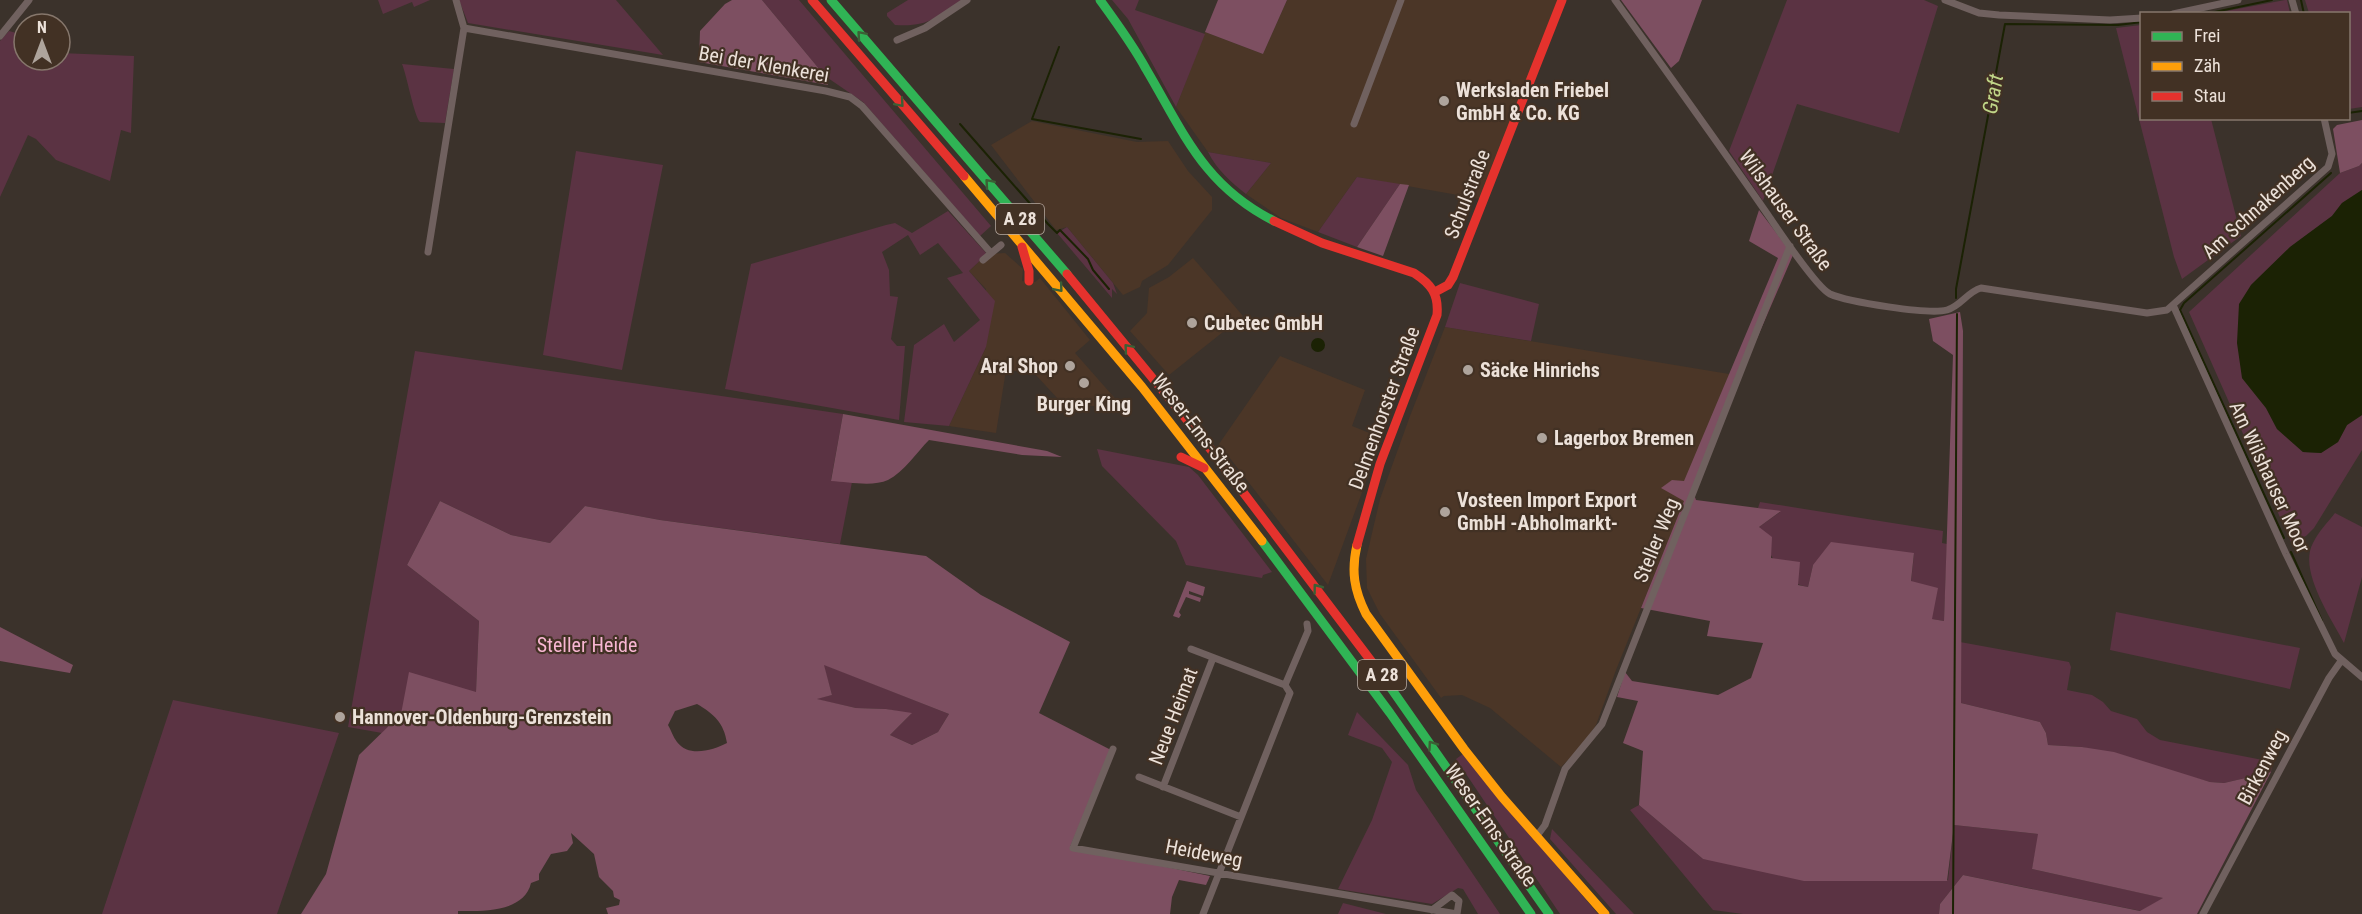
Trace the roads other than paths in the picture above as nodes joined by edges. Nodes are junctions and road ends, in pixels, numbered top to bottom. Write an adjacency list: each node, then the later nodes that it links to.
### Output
1 (29, 0): 15 (street)
2 (456, 0): 14 (street)
3 (812, 0): 19 (main road, Weser-Ems-Straße / A 28, one-way to 19)
4 (831, 0): 45 (main road, Weser-Ems-Straße / A 28, one-way to 4)
5 (967, 0): 16 (street)
6 (1100, 0): 26 (main road)
7 (1401, 0): 18 (street)
8 (1562, 0): 26 (main road, Schulstraße)
9 (1616, 0): 21 (street, Wilshauser Straße)
10 (1945, 0): 13 (street)
11 (2238, 0): 12 (street)
12 (2182, 12)
13 (2140, 18)
14 (464, 28): 22 (street); 23 (street, Bei der Klenkerei)
15 (0, 36)
16 (897, 40)
17 (2324, 120): 27 (street, Am Schnakenberg)
18 (1354, 124)
19 (1021, 243): 25 (main road); 29 (main road, Weser-Ems-Straße / A 28, one-way to 29)
20 (1002, 245): 23 (street)
21 (1790, 246): 27 (street, Wilshauser Straße); 40 (street, Steller Weg)
22 (428, 252)
23 (991, 253): 24 (street)
24 (983, 260)
25 (1029, 281)
26 (1435, 292): 40 (main road, Delmenhorster Straße)
27 (2173, 305): 33 (street, Am Wilshauser Moor)
28 (1181, 457): 29 (main road)
29 (1208, 470): 44 (main road, Weser-Ems-Straße / A 28)
30 (1307, 624): 35 (street)
31 (1191, 649): 32 (street, Neue Heimat)
32 (1213, 658): 35 (street, Neue Heimat); 38 (street, Neue Heimat)
33 (2341, 661): 34 (street); 47 (street, Birkenweg)
34 (2362, 677)
35 (1286, 685): 39 (street)
36 (1113, 749): 41 (street, Heideweg)
37 (1139, 777): 38 (street, Neue Heimat)
38 (1163, 787): 39 (street, Neue Heimat)
39 (1241, 817): 41 (street)
40 (1536, 837): 46 (main road, Delmenhorster Straße)
41 (1219, 874): 42 (street, Heideweg); 43 (street)
42 (1432, 910)
43 (1203, 914)
44 (1531, 914)
45 (1549, 914)
46 (1605, 914)
47 (2203, 914)

